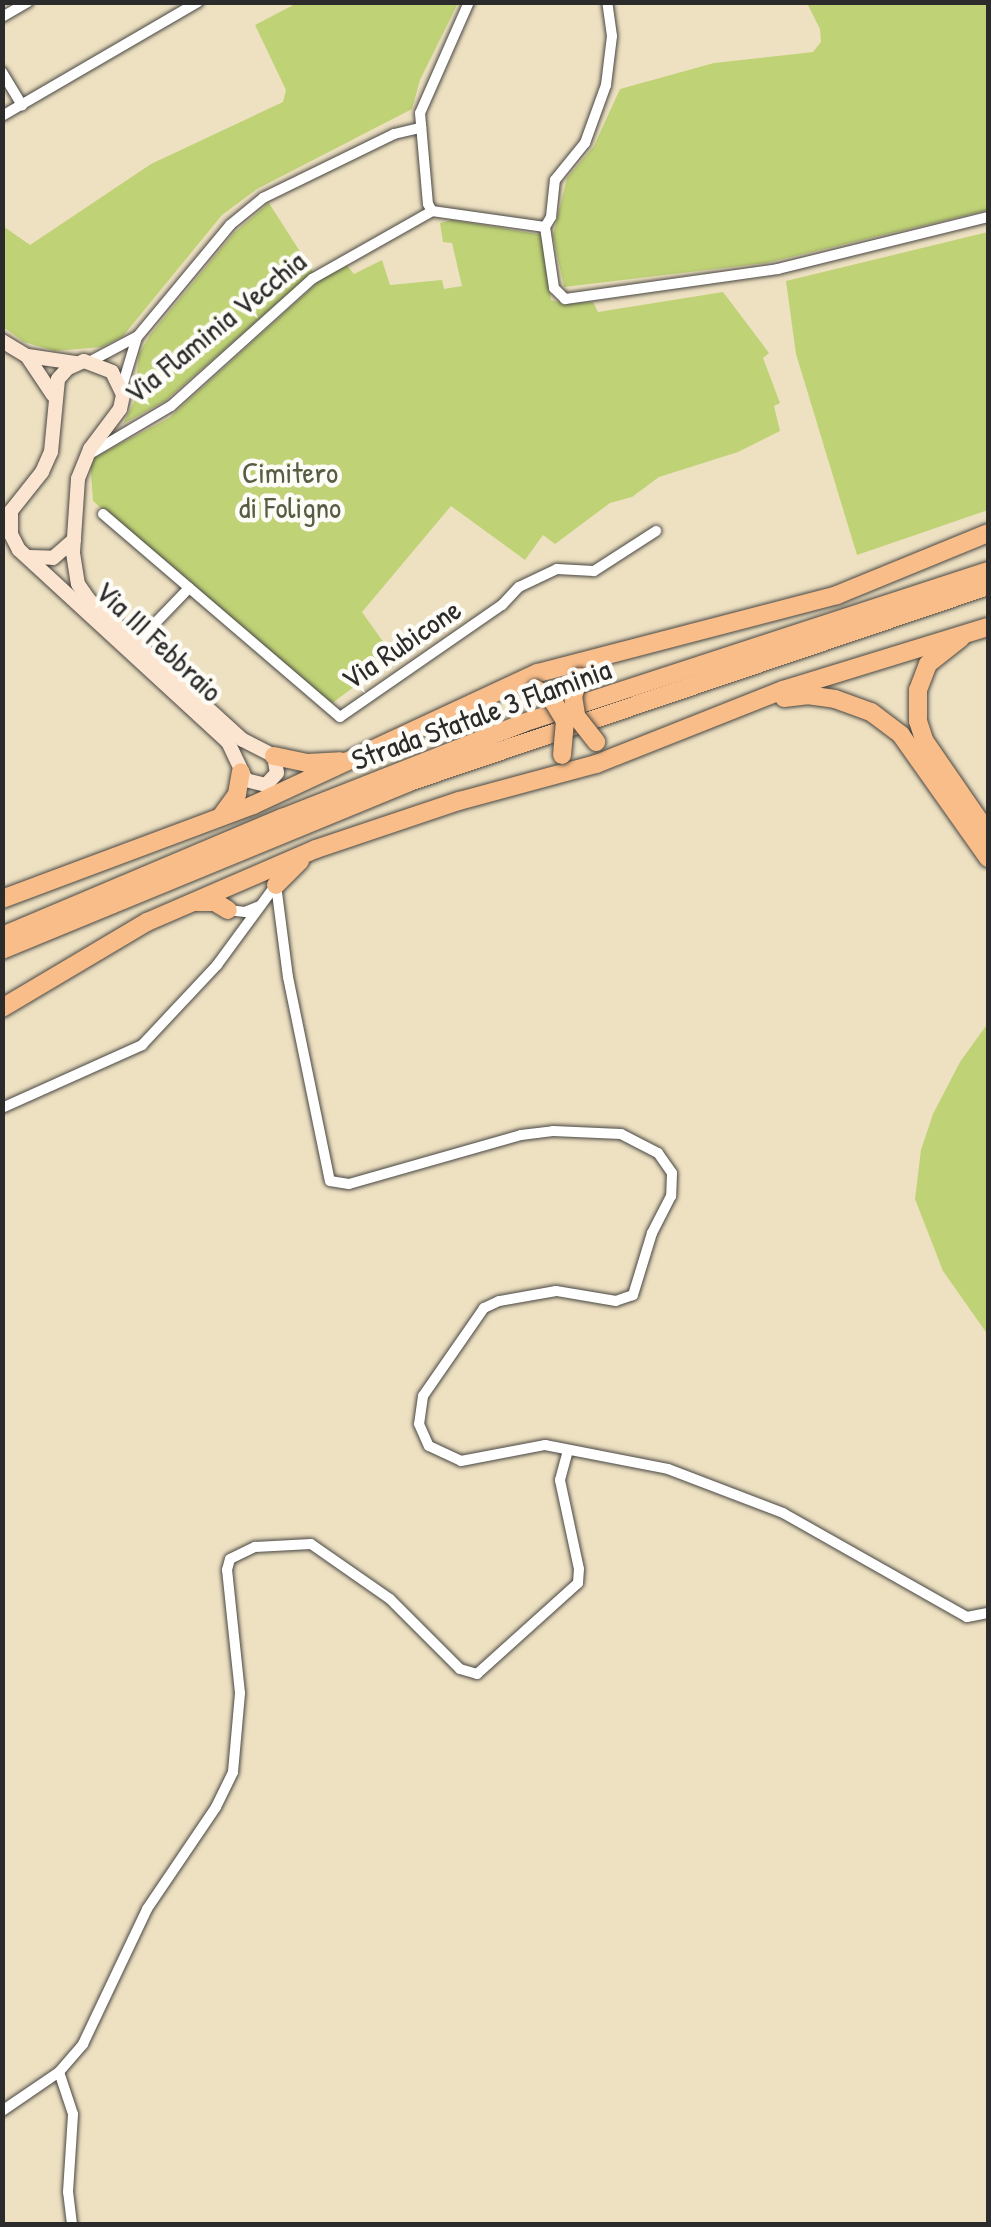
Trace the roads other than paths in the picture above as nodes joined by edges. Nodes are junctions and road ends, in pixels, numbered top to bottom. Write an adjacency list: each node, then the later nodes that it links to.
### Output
1 (28, 2): 5 (street)
2 (198, 2): 7 (street)
3 (469, 2): 8 (street)
4 (607, 2): 14 (street)
5 (2, 17)
6 (2, 72): 7 (street)
7 (22, 105): 9 (street)
8 (420, 113): 10 (street); 11 (street, Via Flaminia Vecchia)
9 (2, 116)
10 (421, 128): 11 (street, Via Flaminia Vecchia); 12 (street)
11 (394, 134): 15 (street, Via Flaminia Vecchia)
12 (432, 211): 14 (street); 21 (street, Via Flaminia Vecchia)
13 (988, 218): 14 (street)
14 (545, 227)
15 (138, 336): 18 (street, Via Flaminia Vecchia); 19 (street, Via Flaminia Vecchia)
16 (2, 340): 17 (main road)
17 (27, 356): 18 (main road); 20 (main road)
18 (83, 362): 19 (main road, Via Flaminia Vecchia); 20 (main road, Via Flaminia Vecchia)
19 (122, 387): 21 (main road, Via Flaminia Vecchia)
20 (53, 394): 22 (main road)
21 (86, 456): 26 (main road, Via Flaminia Vecchia)
22 (9, 508): 28 (main road)
23 (103, 514): 31 (street, Via Rubicone)
24 (656, 531): 31 (street, Via Rubicone)
25 (988, 534): 34 (highway)
26 (74, 540): 28 (main road); 33 (main road, Via Flaminia Vecchia)
27 (2, 546): 28 (street)
28 (24, 553): 40 (main road, Via III Febbraio)
29 (988, 571): 51 (highway, Strada Statale 3 Flaminia)
30 (988, 586): 53 (highway, Strada Statale 3 Flaminia)
31 (188, 588): 33 (street)
32 (982, 629): 36 (highway); 43 (highway)
33 (138, 642): 39 (main road, Via Flaminia Vecchia)
34 (600, 655): 35 (highway); 37 (highway, bridge)
35 (515, 682): 38 (highway); 41 (highway, bridge)
36 (759, 702): 37 (highway); 45 (highway)
37 (639, 745): 41 (highway)
38 (364, 754): 39 (highway); 42 (highway)
39 (274, 756): 40 (main road)
40 (241, 772): 42 (highway)
41 (546, 777): 44 (highway)
42 (216, 820): 47 (highway)
43 (988, 833)
44 (316, 849): 46 (highway); 49 (highway)
45 (988, 858)
46 (276, 885): 48 (street); 56 (street)
47 (2, 899)
48 (261, 905): 50 (street); 52 (street)
49 (176, 907): 50 (highway); 54 (highway)
50 (228, 910): 52 (street)
51 (2, 936)
52 (232, 946): 55 (street)
53 (2, 950)
54 (2, 1004)
55 (2, 1108)
56 (567, 1453): 57 (street); 58 (street)
57 (988, 1613)
58 (59, 2072): 59 (street); 60 (street)
59 (2, 2111)
60 (72, 2224)

